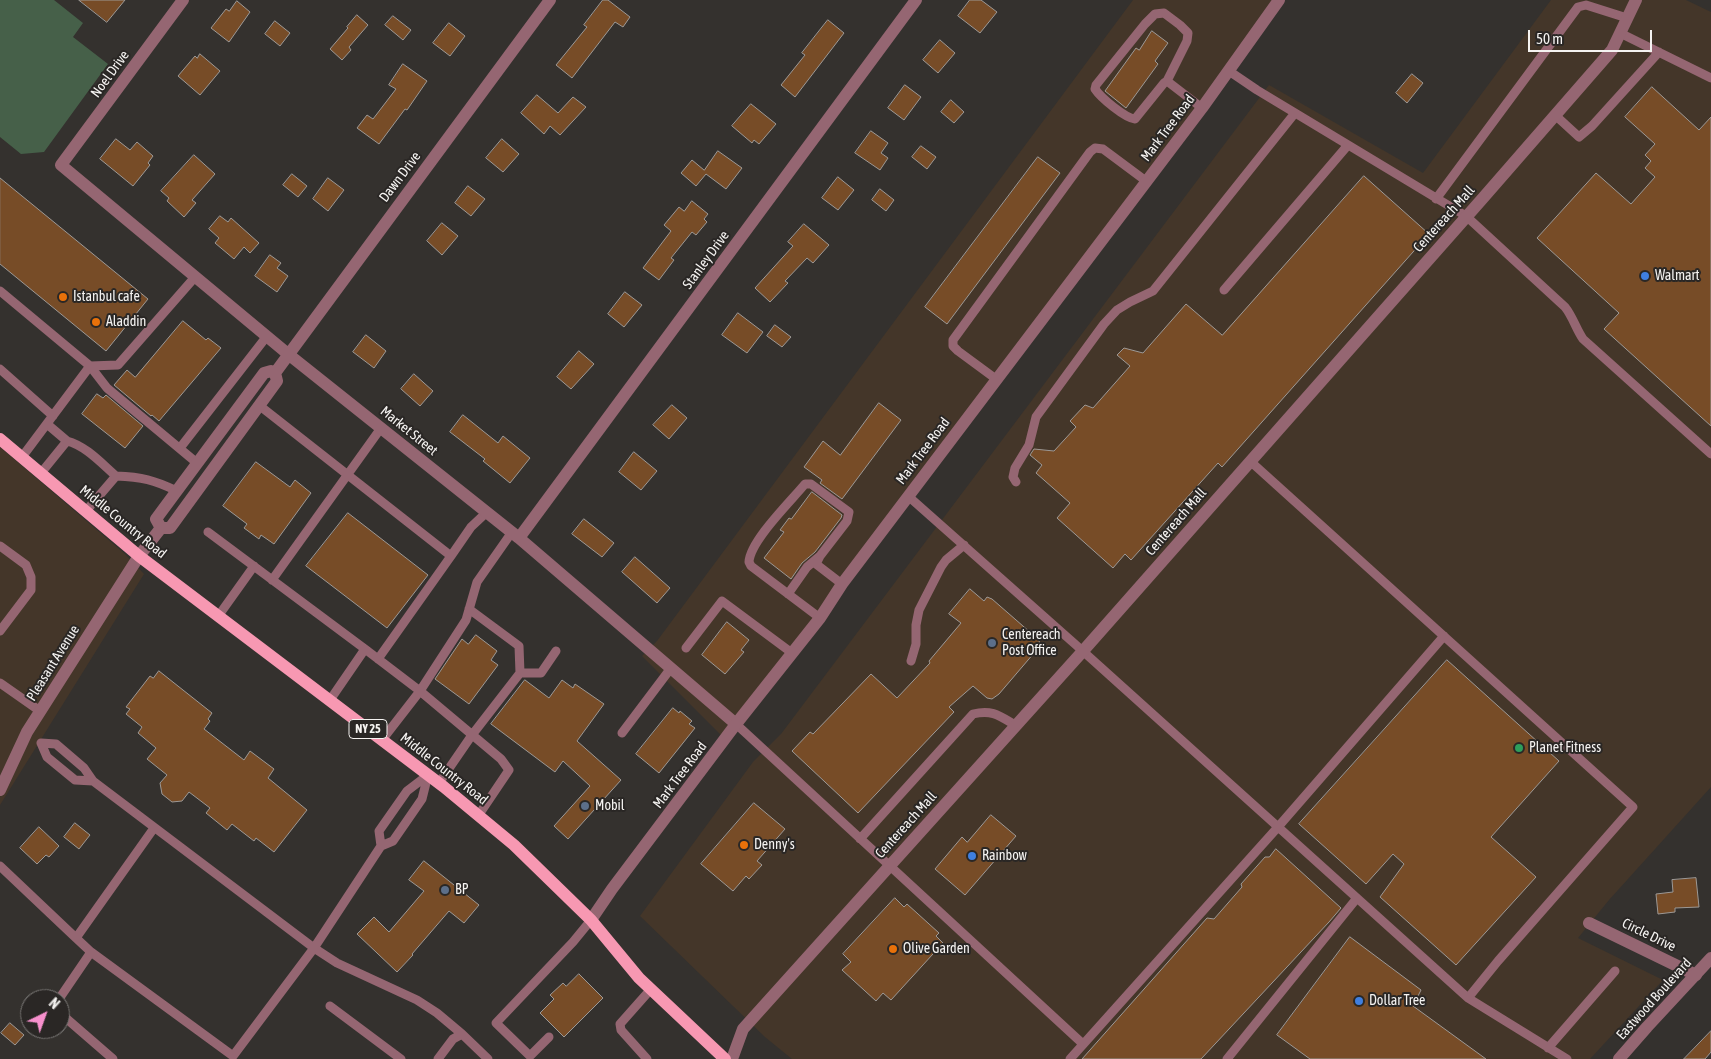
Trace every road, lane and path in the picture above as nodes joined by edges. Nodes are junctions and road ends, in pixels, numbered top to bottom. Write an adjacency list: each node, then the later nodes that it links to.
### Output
1 (183, 0): 16 (street, Noel Drive)
2 (550, 0): 24 (street, Dawn Drive)
3 (916, 0): 49 (street, Stanley Drive)
4 (1279, 0): 9 (street, Mark Tree Road)
5 (1636, 0): 6 (street, Centereach Mall)
6 (1627, 18): 7 (street, Centereach Mall); 18 (lane)
7 (1620, 33): 8 (lane); 14 (street, Centereach Mall)
8 (1659, 52): 10 (lane); 14 (lane)
9 (1229, 71): 12 (street, Mark Tree Road); 13 (lane)
10 (1711, 78)
11 (1167, 81): 11 (lane); 12 (lane)
12 (1202, 108): 17 (street, Mark Tree Road)
13 (1295, 113): 15 (lane); 42 (lane)
14 (1555, 115): 19 (street, Centereach Mall)
15 (1348, 145): 18 (lane); 21 (lane)
16 (61, 166): 20 (street, Market Street)
17 (1146, 181): 28 (street, Mark Tree Road); 28 (lane)
18 (1436, 199): 19 (lane)
19 (1466, 216): 35 (lane); 37 (street, Centereach Mall)
20 (195, 277): 23 (street, Market Street); 25 (lane)
21 (1224, 290)
22 (0, 291): 25 (lane)
23 (267, 336): 24 (street, Market Street); 34 (lane)
24 (288, 354): 27 (street, Dawn Drive); 31 (street, Market Street)
25 (90, 366): 30 (lane); 34 (lane)
26 (0, 369): 30 (lane)
27 (275, 373): 29 (street, Dawn Drive); 38 (street, Dawn Drive)
28 (996, 379): 44 (street, Mark Tree Road)
29 (260, 406): 40 (lane); 47 (street, Dawn Drive)
30 (50, 420): 33 (lane); 36 (lane)
31 (380, 428): 40 (lane); 46 (street, Market Street)
32 (0, 439): 36 (main road, Middle Country Road / NY 25)
33 (67, 441): 39 (lane); 41 (lane)
34 (180, 448): 38 (lane)
35 (1711, 454)
36 (22, 457): 39 (main road, Middle Country Road / NY 25)
37 (1250, 461): 63 (lane); 66 (street, Centereach Mall)
38 (197, 463): 43 (street, Dawn Drive)
39 (41, 473): 45 (main road, Middle Country Road / NY 25)
40 (348, 474): 53 (lane); 56 (lane)
41 (116, 476): 43 (lane); 45 (lane)
42 (1016, 482)
43 (177, 491): 47 (street, Dawn Drive)
44 (908, 496): 50 (lane); 57 (street, Mark Tree Road)
45 (86, 511): 52 (main road, Middle Country Road / NY 25)
46 (486, 512): 49 (street, Market Street); 53 (lane)
47 (160, 528): 52 (street, Dawn Drive)
48 (208, 532): 55 (lane)
49 (516, 535): 59 (lane); 71 (street, Market Street)
50 (964, 545): 66 (lane); 70 (lane)
51 (0, 546): 62 (lane)
52 (139, 556): 60 (main road, Middle Country Road / NY 25); 76 (street, Pleasant Avenue)
53 (450, 556): 69 (lane)
54 (820, 556): 57 (lane); 58 (lane); 58 (lane)
55 (254, 566): 56 (lane); 60 (lane)
56 (272, 580): 65 (lane)
57 (842, 584): 61 (street, Mark Tree Road)
58 (788, 594): 61 (lane)
59 (469, 609): 72 (lane); 74 (lane)
60 (219, 615): 75 (main road, Middle Country Road / NY 25)
61 (820, 618): 68 (street, Mark Tree Road)
62 (0, 631)
63 (1444, 636): 89 (lane); 106 (lane)
64 (686, 648): 68 (lane)
65 (365, 649): 69 (lane); 75 (lane)
66 (1082, 650): 78 (street, Centereach Mall); 89 (lane)
67 (556, 651): 72 (lane)
68 (792, 653): 77 (street, Mark Tree Road)
69 (378, 659): 74 (lane)
70 (911, 661)
71 (671, 668): 77 (street, Market Street); 80 (lane)
72 (520, 673): 81 (lane)
73 (0, 683): 76 (lane)
74 (420, 691): 81 (lane); 82 (lane)
75 (330, 700): 82 (main road, Middle Country Road / NY 25)
76 (40, 711): 79 (street, Pleasant Avenue)
77 (736, 724): 91 (lane); 96 (street, Mark Tree Road)
78 (1016, 725): 91 (lane); 94 (street, Centereach Mall)
79 (27, 732): 83 (lane); 87 (street, Pleasant Avenue)
80 (622, 733)
81 (472, 735): 86 (lane); 88 (lane)
82 (382, 740): 84 (main road, Middle Country Road / NY 25)
83 (41, 743): 85 (lane); 85 (lane)
84 (428, 775): 86 (main road, Middle Country Road / NY 25); 92 (lane); 92 (lane)
85 (93, 781): 90 (lane)
86 (439, 783): 88 (main road, Middle Country Road / NY 25)
87 (0, 790)
88 (478, 816): 96 (main road, Middle Country Road / NY 25)
89 (1278, 827): 95 (lane); 111 (lane)
90 (154, 828): 98 (lane); 99 (lane)
91 (860, 839): 94 (lane)
92 (381, 846): 99 (lane)
93 (0, 866): 98 (lane)
94 (890, 866): 111 (lane); 121 (street, Centereach Mall)
95 (1358, 898): 106 (lane); 123 (lane)
96 (591, 920): 105 (main road, Middle Country Road / NY 25); 114 (lane)
97 (1589, 923): 103 (street, Circle Drive)
98 (76, 938): 100 (lane)
99 (314, 948): 109 (lane); 113 (lane)
100 (91, 952): 104 (lane); 113 (lane)
101 (1711, 958): 103 (street, Eastwood Boulevard)
102 (1615, 971): 112 (lane)
103 (1696, 974): 125 (street, Eastwood Boulevard)
104 (66, 989)
105 (651, 989): 119 (lane); 120 (main road, Middle Country Road / NY 25)
106 (1468, 998): 112 (lane)
107 (330, 1006): 116 (lane)
108 (70, 1022): 115 (lane)
109 (462, 1034): 117 (lane); 118 (lane)
110 (549, 1037): 114 (lane)
111 (1083, 1044): 122 (lane)
112 (1548, 1048): 124 (lane)
113 (232, 1058)
114 (530, 1058)
115 (113, 1059)
116 (401, 1059)
117 (438, 1059)
118 (488, 1059)
119 (647, 1059)
120 (725, 1059)
121 (732, 1059)
122 (1070, 1059)
123 (1227, 1059)
124 (1566, 1059)
125 (1619, 1059)

